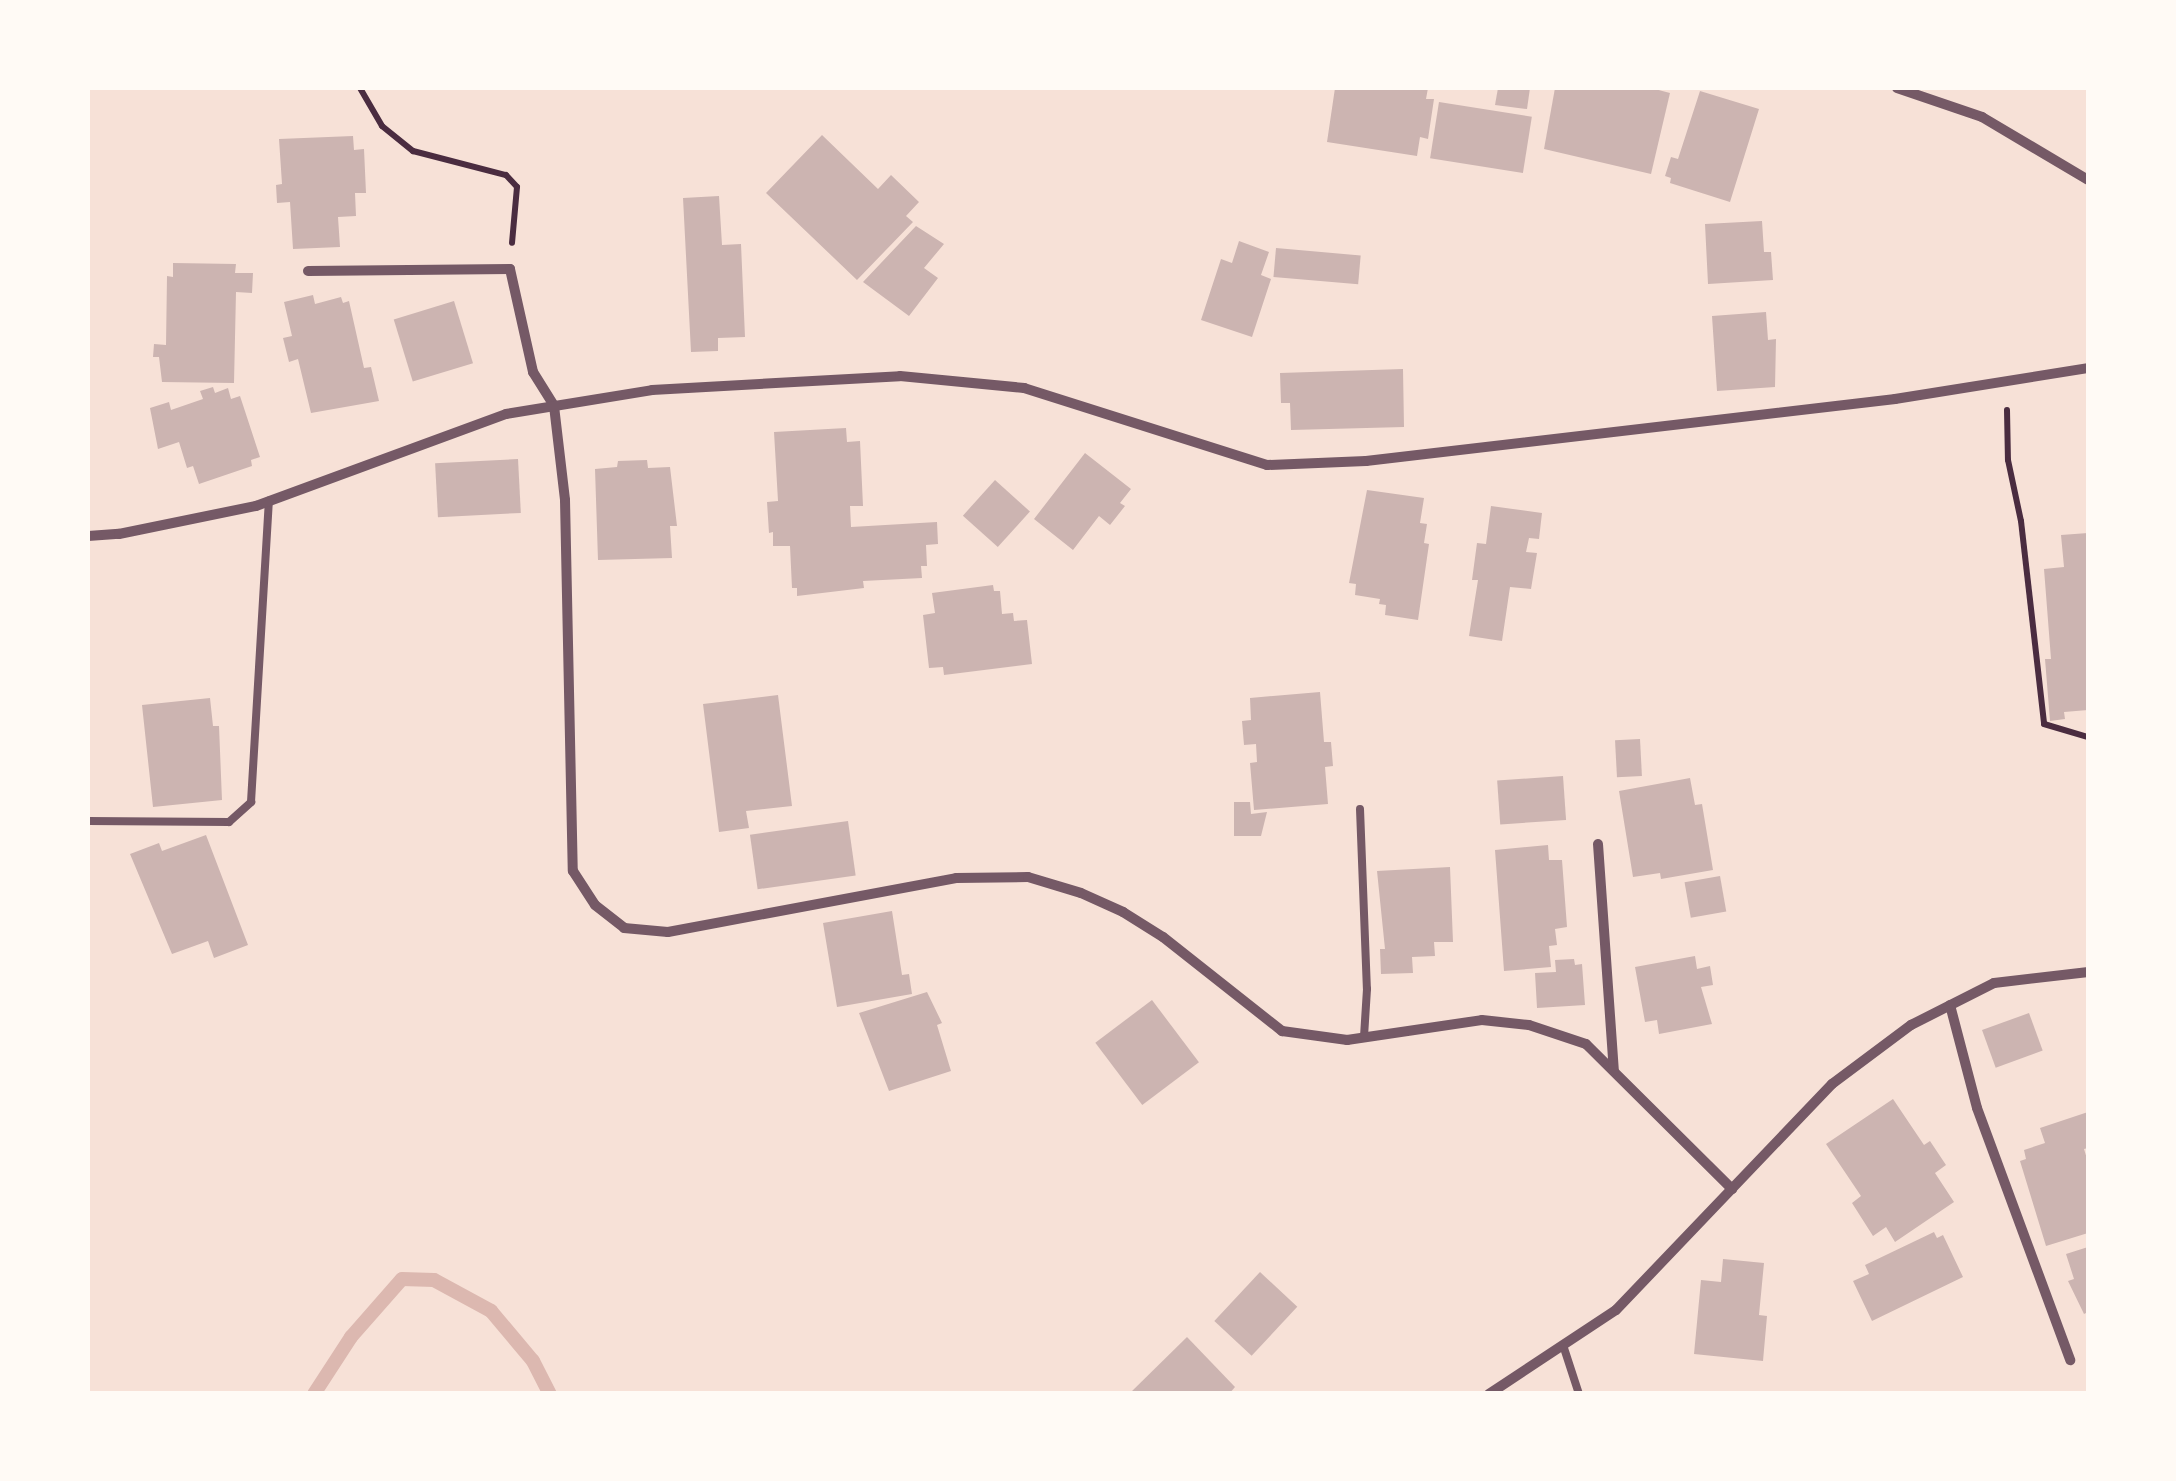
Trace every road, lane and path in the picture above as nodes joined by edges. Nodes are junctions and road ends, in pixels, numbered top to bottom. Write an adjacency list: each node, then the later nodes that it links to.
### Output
1 (360, 88): 4 (path)
2 (1898, 88): 3 (street)
3 (2088, 180)
4 (510, 269): 5 (street); 8 (street)
5 (308, 271)
6 (2088, 368): 7 (street)
7 (2002, 382): 8 (street); 11 (path)
8 (554, 406): 9 (street); 17 (street)
9 (269, 501): 10 (street); 13 (lane)
10 (88, 536)
11 (2088, 737)
12 (1360, 809): 17 (lane)
13 (88, 821)
14 (1598, 844): 18 (street)
15 (2088, 972): 16 (street)
16 (1950, 1006): 19 (street); 21 (street)
17 (1364, 1038): 18 (street)
18 (1614, 1071): 19 (street)
19 (1732, 1189): 20 (street)
20 (1564, 1345): 22 (street); 23 (lane)
21 (2070, 1360)
22 (1489, 1394)
23 (1579, 1394)

